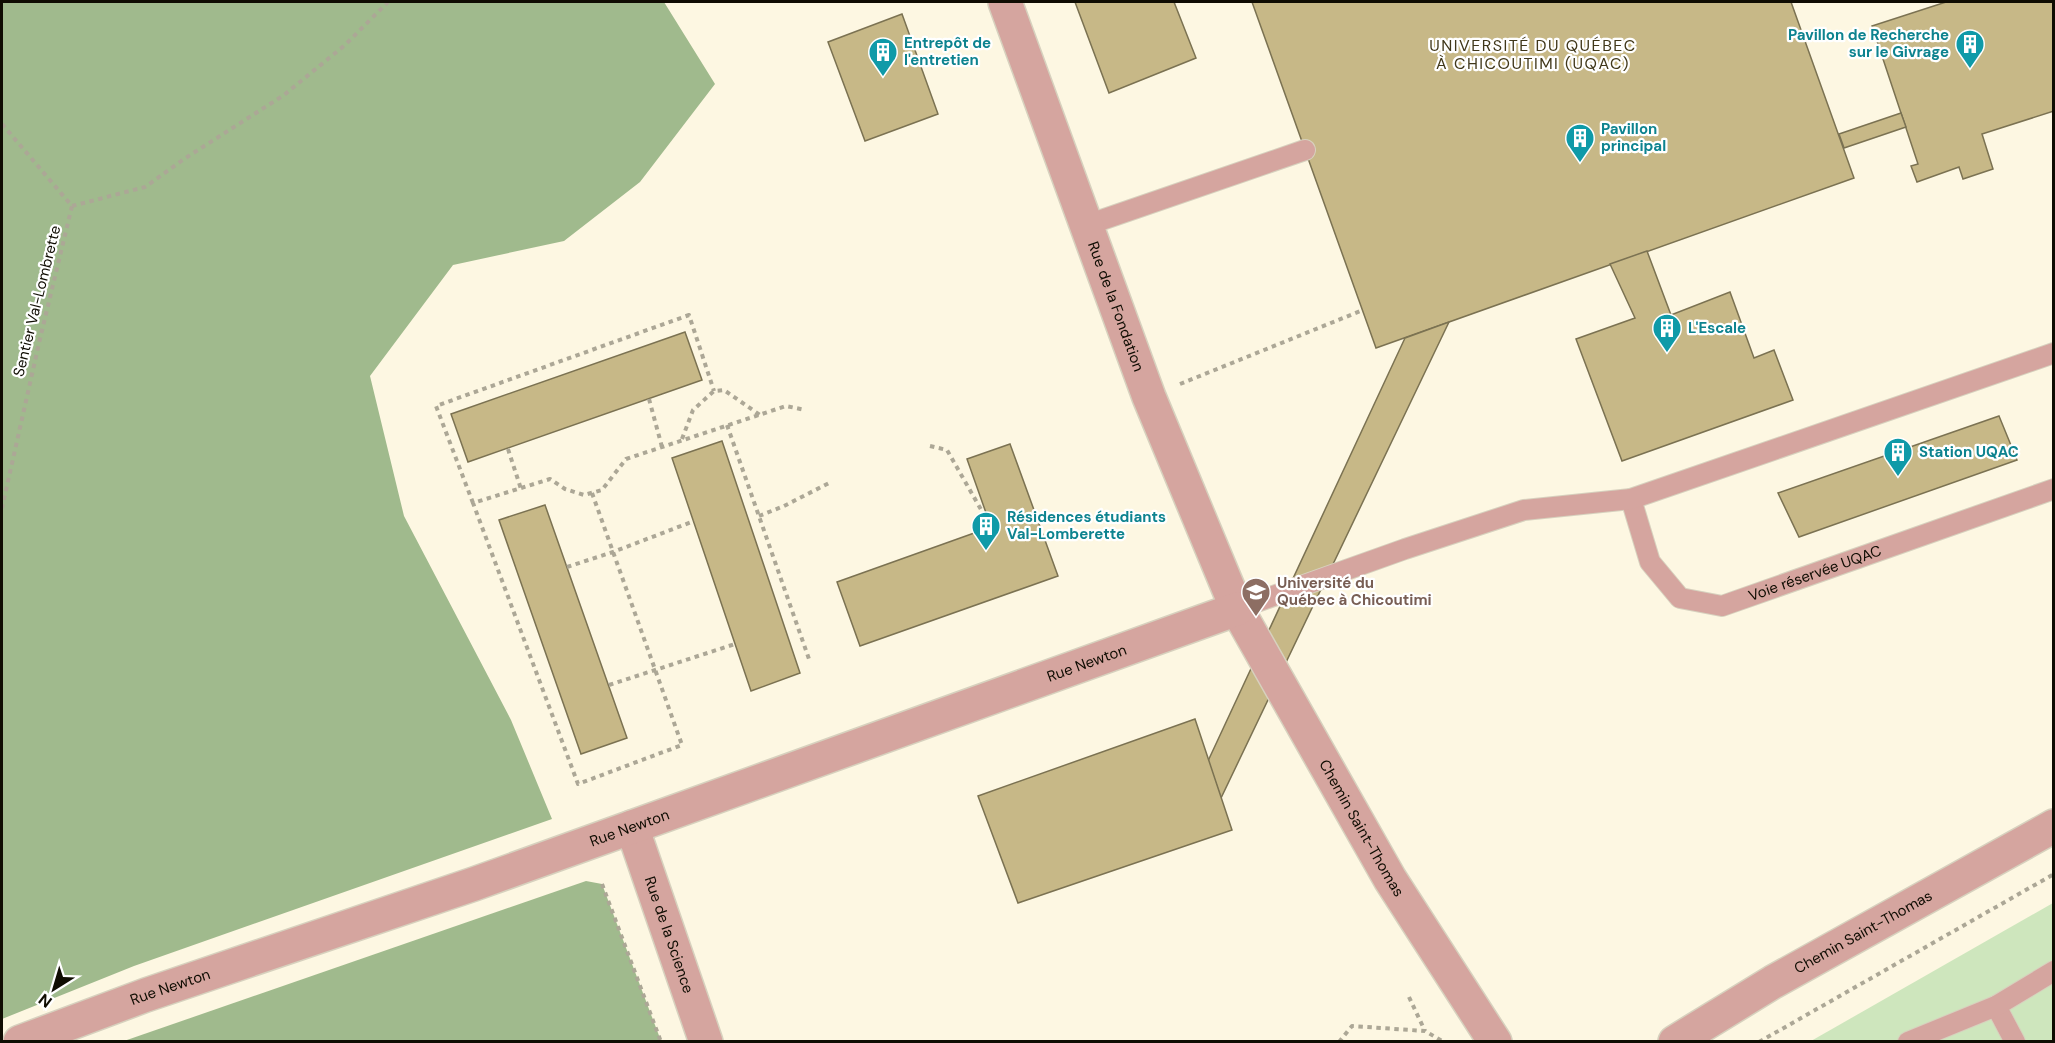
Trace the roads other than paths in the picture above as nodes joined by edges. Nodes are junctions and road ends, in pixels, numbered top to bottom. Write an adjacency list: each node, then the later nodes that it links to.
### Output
1 (1005, 2): 3 (street, Rue de la Fondation)
2 (1305, 150): 3 (lane)
3 (1087, 225): 7 (street, Rue de la Fondation)
4 (2054, 353): 6 (lane)
5 (2054, 489): 6 (lane, Voie réservée UQAC)
6 (1631, 499): 7 (lane)
7 (1237, 609): 9 (street, Rue Newton); 14 (street, Chemin Saint-Thomas)
8 (2054, 826): 15 (street, Chemin Saint-Thomas)
9 (632, 827): 12 (street, Rue Newton); 13 (street, Rue de la Science)
10 (2054, 971): 11 (lane)
11 (1996, 1006): 16 (lane); 17 (lane)
12 (20, 1041)
13 (706, 1041)
14 (1495, 1041)
15 (1675, 1041)
16 (1908, 1041)
17 (2015, 1041)

